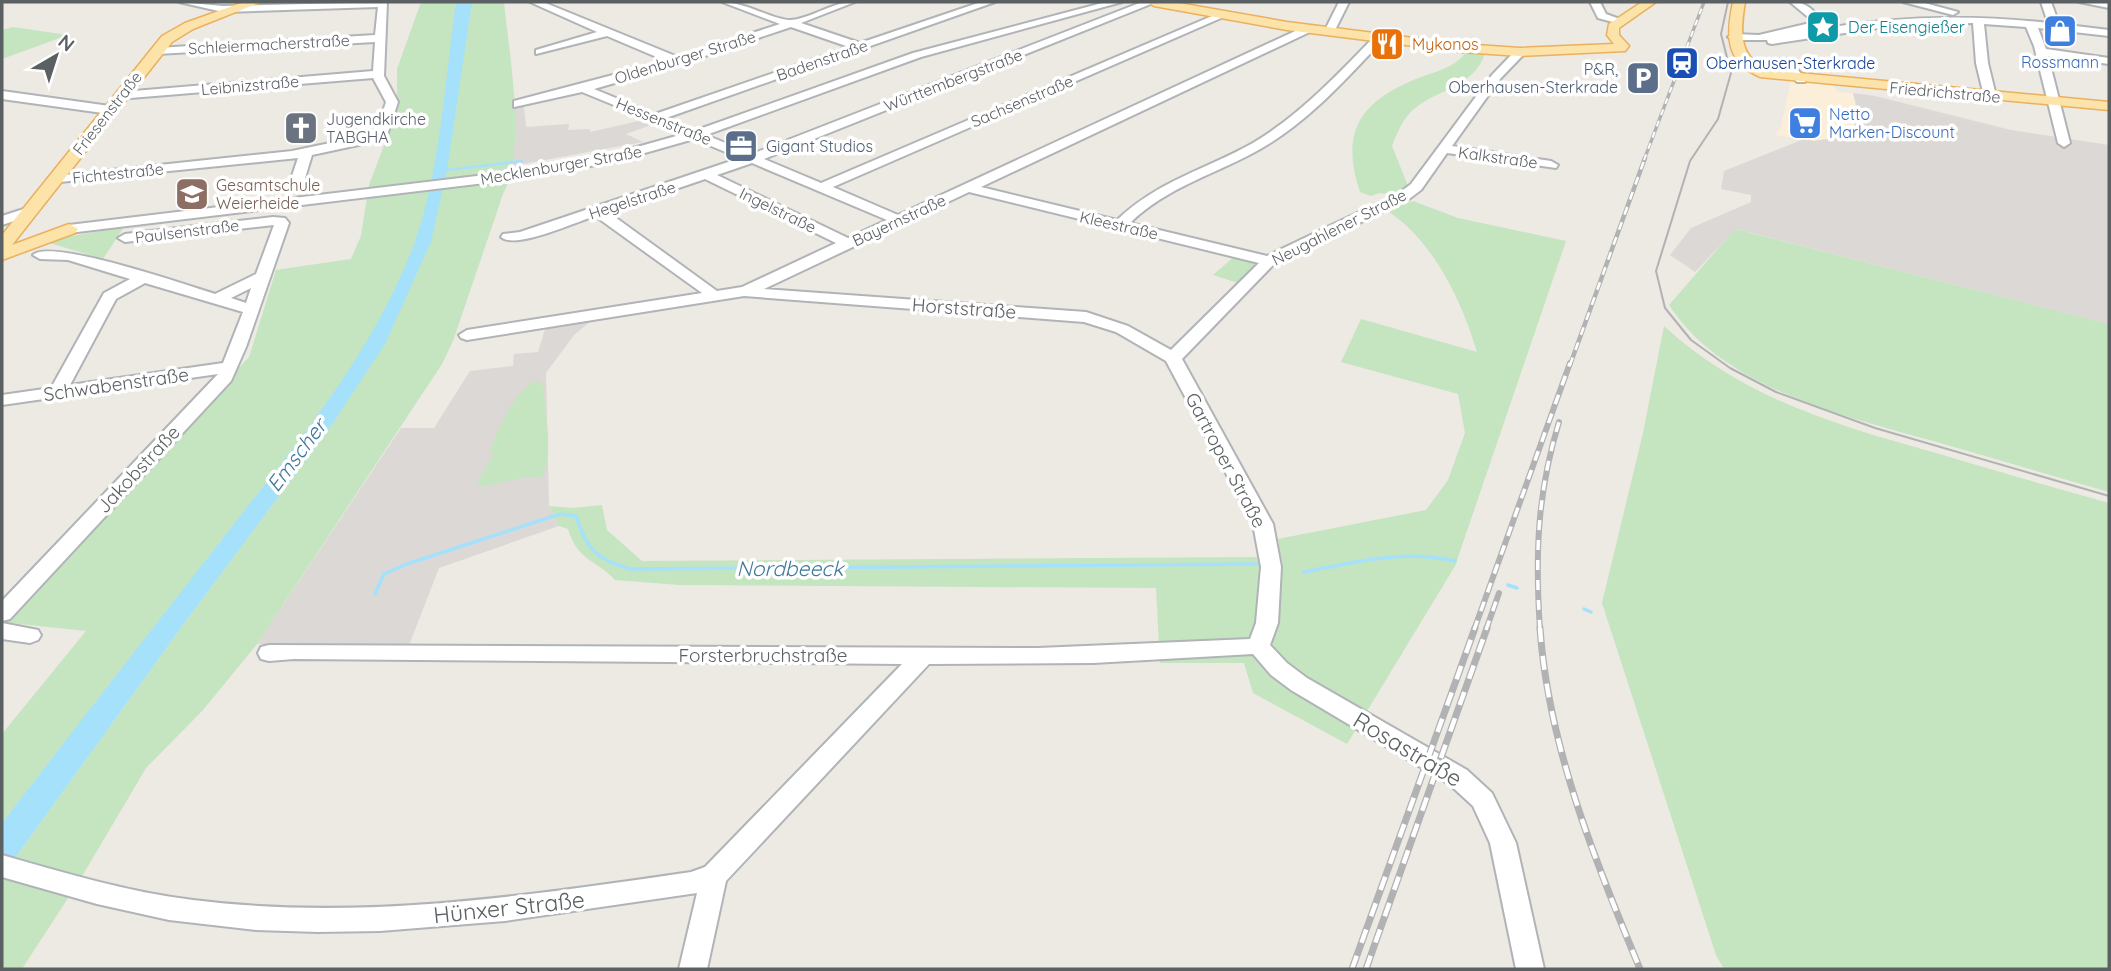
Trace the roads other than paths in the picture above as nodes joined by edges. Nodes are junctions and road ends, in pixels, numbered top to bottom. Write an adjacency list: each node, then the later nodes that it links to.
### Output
1 (184, 2): 18 (street)
2 (255, 2): 18 (main road, Friesenstraße)
3 (535, 2): 30 (street)
4 (727, 2): 25 (street)
5 (850, 2): 25 (street, Oldenburger Straße)
6 (990, 2): 37 (street, Badenstraße)
7 (1117, 2): 56 (street, Mecklenburger Straße)
8 (1153, 2): 17 (main road); 60 (street, Württembergstraße)
9 (1344, 2): 31 (street)
10 (1595, 2): 23 (street)
11 (1650, 2): 23 (main road)
12 (1739, 2): 33 (main road)
13 (1795, 2): 27 (street)
14 (1908, 2): 20 (street)
15 (2046, 2): 24 (street)
16 (2084, 2): 19 (street)
17 (1182, 4): 21 (main road)
18 (238, 5): 34 (street); 39 (main road, Friesenstraße)
19 (2109, 5)
20 (1956, 7): 22 (street)
21 (1223, 15): 28 (main road); 64 (street, Sachsenstraße)
22 (1976, 20): 26 (street); 29 (street); 50 (street)
23 (1620, 21): 41 (main road)
24 (2052, 23): 26 (street); 32 (street)
25 (792, 24): 37 (street); 42 (street, Oldenburger Straße)
26 (2031, 25): 38 (street)
27 (1811, 28): 29 (street); 33 (street)
28 (1308, 29): 31 (main road); 66 (street, Bayernstraße)
29 (1831, 30): 36 (street)
30 (608, 32): 40 (street); 42 (street)
31 (1329, 32): 35 (main road)
32 (2109, 33)
33 (1733, 37): 46 (main road, Friedrichstraße)
34 (382, 38): 39 (street, Schleiermacherstraße); 45 (street)
35 (1379, 38): 41 (main road); 70 (street)
36 (1772, 41)
37 (860, 47): 55 (street, Badenstraße)
38 (2041, 49): 44 (street); 51 (street)
39 (157, 51): 49 (main road, Friesenstraße)
40 (540, 52)
41 (1520, 52): 58 (street, Neugahlener Straße)
42 (674, 60): 47 (street, Oldenburger Straße)
43 (1784, 61): 46 (street)
44 (2109, 61)
45 (378, 74): 49 (street, Leibnizstraße); 59 (street, Fichtestraße)
46 (1801, 80): 50 (main road, Friedrichstraße)
47 (584, 89): 52 (street, Oldenburger Straße); 55 (street, Hessenstraße)
48 (2, 95): 54 (street)
49 (122, 96): 54 (main road, Friesenstraße)
50 (1990, 96): 51 (main road, Friedrichstraße)
51 (2052, 101): 53 (main road, Friedrichstraße); 57 (street)
52 (518, 104)
53 (2109, 106)
54 (110, 110): 63 (main road, Friesenstraße)
55 (655, 118): 56 (street, Hessenstraße)
56 (694, 135): 60 (street, Hessenstraße); 69 (street, Mecklenburger Straße)
57 (2064, 143)
58 (1445, 149): 61 (street, Kalkstraße); 78 (street, Neugahlener Straße)
59 (306, 153): 63 (street, Fichtestraße); 65 (street)
60 (754, 158): 62 (street, Hegelstraße); 64 (street, Hessenstraße)
61 (1551, 165)
62 (707, 175): 67 (street, Hegelstraße); 74 (street, Ingelstraße)
63 (55, 180): 72 (main road, Friesenstraße)
64 (822, 187): 68 (street, Hessenstraße)
65 (295, 188)
66 (969, 188): 68 (street, Bayernstraße); 70 (street, Kleestraße)
67 (597, 211): 73 (street, Hegelstraße); 82 (street)
68 (899, 220): 74 (street, Bayernstraße)
69 (134, 222): 71 (street, Mecklenburger Straße); 75 (street)
70 (1120, 225): 78 (street, Kleestraße)
71 (69, 229): 72 (main road, Mecklenburger Straße); 76 (main road, Mecklenburger Straße)
72 (4, 234)
73 (508, 237)
74 (849, 244): 81 (street, Bayernstraße)
75 (114, 252): 77 (street); 79 (street, Paulsenstraße); 80 (street)
76 (2, 255)
77 (40, 255)
78 (1269, 261): 86 (street, Neugahlener Straße)
79 (264, 276): 83 (street); 84 (street, Paulsenstraße)
80 (143, 278): 83 (street); 88 (street)
81 (746, 292): 82 (street, Bayernstraße); 86 (street, Horststraße)
82 (712, 298): 85 (street, Bayernstraße)
83 (217, 299): 84 (street)
84 (251, 309): 87 (street, Jakobstraße)
85 (467, 335)
86 (1173, 358): 93 (street, Gartroper Straße)
87 (230, 367): 88 (street, Schwabenstraße); 90 (street, Jakobstraße)
88 (57, 393): 89 (street, Schwabenstraße)
89 (2, 400)
90 (2, 614)
91 (2, 631): 92 (street)
92 (30, 635)
93 (1258, 646): 95 (street, Forsterbruchstraße); 99 (street, Rosastraße)
94 (269, 653): 95 (street, Forsterbruchstraße)
95 (924, 655): 97 (street)
96 (13, 870): 97 (street, Hünxer Straße)
97 (714, 876): 98 (street)
98 (693, 969)
99 (1530, 969)

